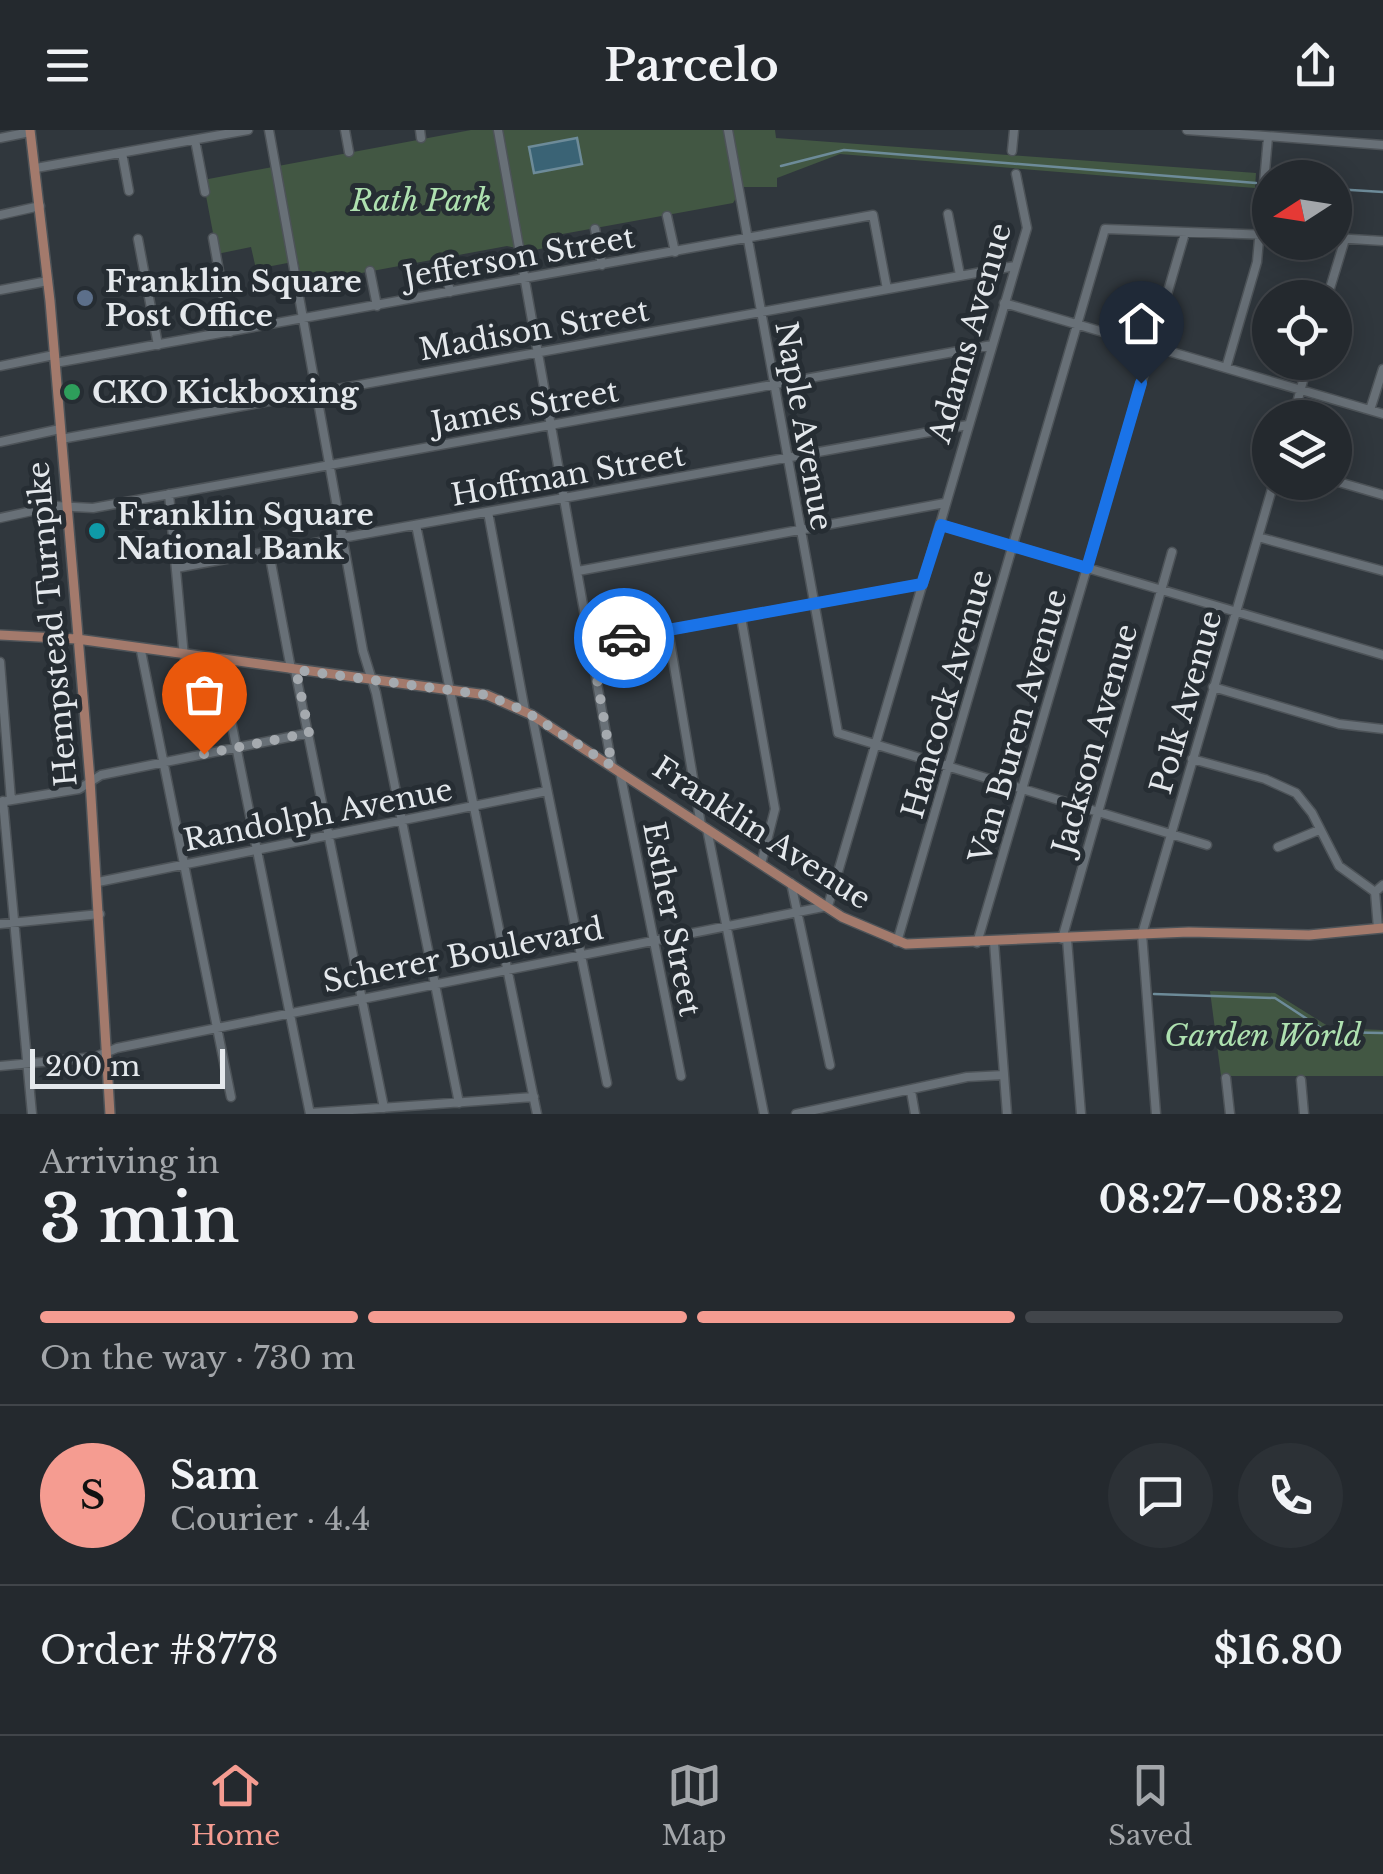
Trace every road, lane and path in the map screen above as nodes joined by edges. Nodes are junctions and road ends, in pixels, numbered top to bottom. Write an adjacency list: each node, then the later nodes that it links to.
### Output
1 (248, 130): 13 (street)
2 (269, 130): 51 (street)
3 (344, 130): 17 (street)
4 (498, 130): 43 (street, Esther Street)
5 (728, 130): 32 (street, Naple Avenue)
6 (1014, 130): 16 (street)
7 (1187, 130): 10 (street)
8 (1326, 130): 14 (street)
9 (30, 131): 12 (street); 20 (main road, Hempstead Turnpike)
10 (1203, 131): 11 (street)
11 (1268, 136): 14 (street); 19 (street)
12 (0, 138)
13 (195, 140): 18 (street); 23 (street)
14 (1327, 140): 15 (street)
15 (1383, 145)
16 (1012, 150)
17 (349, 152)
18 (122, 153): 20 (street); 22 (street)
19 (1268, 160)
20 (36, 168): 24 (main road, Hempstead Turnpike)
21 (1016, 174): 40 (street, Adams Avenue)
22 (130, 191)
23 (204, 192)
24 (40, 206): 26 (street); 44 (main road, Hempstead Turnpike)
25 (948, 214): 42 (street)
26 (0, 215)
27 (668, 216): 36 (street)
28 (595, 229): 39 (street)
29 (1186, 233): 30 (street); 52 (street, Hancock Avenue); 56 (street, Van Buren Avenue)
30 (1252, 235)
31 (213, 238): 53 (street)
32 (748, 238): 36 (street, Jefferson Street); 45 (street, Jefferson Street); 50 (street, Naple Avenue)
33 (138, 239): 55 (street)
34 (1352, 239): 35 (street)
35 (1383, 241)
36 (674, 252): 39 (street, Jefferson Street)
37 (443, 258): 47 (street)
38 (1258, 260): 60 (street)
39 (602, 265): 43 (street, Jefferson Street)
40 (1015, 266): 42 (street, Madison Street); 48 (street, Adams Avenue)
41 (370, 272): 49 (street)
42 (960, 276): 45 (street, Madison Street)
43 (525, 279): 47 (street, Jefferson Street); 57 (street, Esther Street)
44 (48, 281): 46 (street); 58 (main road, Hempstead Turnpike)
45 (887, 289): 50 (street, Madison Street)
46 (0, 290)
47 (450, 292): 49 (street, Jefferson Street)
48 (1004, 303): 52 (street); 54 (street, Adams Avenue)
49 (376, 306): 51 (street, Jefferson Street)
50 (760, 312): 57 (street, Madison Street); 63 (street, Naple Avenue)
51 (303, 319): 53 (street, Jefferson Street); 65 (street)
52 (1078, 325): 56 (street); 89 (street, Hancock Avenue)
53 (230, 332): 55 (street, Jefferson Street)
54 (992, 345): 63 (street, James Street); 69 (street, Adams Avenue)
55 (158, 346): 58 (street, Jefferson Street)
56 (1152, 346): 60 (street); 93 (street, Van Buren Avenue)
57 (538, 352): 65 (street, Madison Street); 70 (street, Esther Street)
58 (54, 359): 59 (street, Jefferson Street); 71 (main road, Hempstead Turnpike)
59 (0, 366)
60 (1226, 368): 64 (street)
61 (1383, 368): 67 (street)
62 (1303, 380): 64 (street)
63 (774, 384): 70 (street, James Street); 73 (street, Naple Avenue)
64 (1300, 390): 66 (street); 67 (street)
65 (316, 392): 71 (street, Madison Street); 74 (street)
66 (1297, 400)
67 (1370, 410): 68 (street)
68 (1383, 414)
69 (968, 424): 73 (street, Hoffman Street); 80 (street, Adams Avenue)
70 (552, 425): 74 (street, James Street); 78 (street, Esther Street)
71 (61, 434): 72 (street, Madison Street); 81 (main road, Hempstead Turnpike)
72 (0, 442)
73 (787, 458): 78 (street, Hoffman Street); 86 (street, Naple Avenue)
74 (330, 465): 76 (street, James Street); 88 (street)
75 (1352, 487): 77 (street)
76 (169, 494): 81 (street, James Street); 92 (street)
77 (1383, 496)
78 (565, 498): 82 (street, Hoffman Street); 94 (street, Esther Street)
79 (1269, 500): 87 (street, Polk Avenue)
80 (945, 504): 85 (street, Adams Avenue); 86 (street)
81 (67, 508): 83 (street, James Street); 103 (main road, Hempstead Turnpike)
82 (488, 512): 84 (street, Hoffman Street); 114 (street)
83 (0, 518)
84 (416, 525): 88 (street, Hoffman Street); 113 (street)
85 (941, 525): 89 (street); 96 (street)
86 (800, 530): 94 (street); 98 (street, Naple Avenue)
87 (1258, 537): 95 (street); 99 (street, Polk Avenue)
88 (343, 538): 90 (street, Hoffman Street); 111 (street)
89 (1013, 547): 93 (street); 122 (street, Hancock Avenue)
90 (269, 552): 92 (street, Hoffman Street); 110 (street)
91 (1172, 552): 97 (street, Jackson Avenue)
92 (176, 568): 107 (street)
93 (1087, 568): 97 (street); 125 (street, Van Buren Avenue)
94 (578, 571): 104 (street, Esther Street)
95 (1383, 571)
96 (922, 584): 98 (street); 118 (street)
97 (1162, 590): 99 (street); 128 (street, Jackson Avenue)
98 (814, 604): 100 (street); 118 (street, Naple Avenue)
99 (1236, 611): 106 (street); 112 (street, Polk Avenue)
100 (741, 617): 101 (street); 137 (street)
101 (668, 630): 104 (street); 130 (street)
102 (0, 635): 103 (main road, Franklin Avenue)
103 (77, 640): 105 (main road, Franklin Avenue); 123 (main road, Hempstead Turnpike)
104 (591, 644): 121 (street, Esther Street)
105 (141, 650): 107 (main road, Franklin Avenue); 120 (street)
106 (1383, 655)
107 (184, 657): 108 (main road, Franklin Avenue)
108 (219, 661): 110 (main road, Franklin Avenue); 117 (street)
109 (0, 662): 126 (street)
110 (293, 670): 111 (main road, Franklin Avenue); 116 (street)
111 (371, 678): 113 (main road, Franklin Avenue); 129 (street)
112 (1213, 687): 115 (street); 119 (street, Polk Avenue)
113 (449, 688): 114 (main road, Franklin Avenue); 127 (street)
114 (528, 713): 121 (main road, Franklin Avenue); 124 (street)
115 (1383, 729)
116 (309, 733): 117 (street); 133 (street)
117 (236, 748): 120 (street); 136 (street)
118 (875, 748): 122 (street); 143 (street)
119 (1192, 759): 131 (street); 132 (street, Polk Avenue)
120 (163, 763): 123 (street); 138 (street)
121 (616, 769): 130 (main road, Franklin Avenue); 152 (street, Esther Street)
122 (948, 769): 125 (street); 153 (street, Hancock Avenue)
123 (90, 780): 126 (street); 139 (main road, Hempstead Turnpike)
124 (547, 791): 127 (street, Randolph Avenue); 156 (street)
125 (1022, 791): 128 (street); 155 (street, Van Buren Avenue)
126 (5, 801): 146 (street)
127 (475, 806): 129 (street, Randolph Avenue); 157 (street)
128 (1096, 812): 132 (street); 151 (street, Jackson Avenue)
129 (402, 820): 133 (street, Randolph Avenue); 158 (street)
130 (704, 827): 137 (main road, Franklin Avenue); 148 (street)
131 (1319, 830): 135 (street); 142 (street)
132 (1170, 834): 134 (street); 150 (street, Polk Avenue)
133 (330, 835): 136 (street, Randolph Avenue); 159 (street)
134 (1207, 845)
135 (1278, 846)
136 (257, 850): 138 (street, Randolph Avenue); 160 (street)
137 (762, 864): 140 (main road, Franklin Avenue)
138 (184, 865): 139 (street, Randolph Avenue); 161 (street)
139 (98, 882): 145 (main road, Hempstead Turnpike)
140 (791, 883): 143 (main road, Franklin Avenue); 144 (street)
141 (1383, 885): 142 (street)
142 (1374, 892): 149 (street)
143 (828, 906): 144 (street, Scherer Boulevard); 153 (main road, Franklin Avenue)
144 (797, 912): 148 (street, Scherer Boulevard); 164 (street)
145 (100, 914): 146 (street); 162 (main road, Hempstead Turnpike)
146 (16, 923): 147 (street); 163 (street)
147 (0, 924)
148 (726, 925): 152 (street, Scherer Boulevard); 180 (street)
149 (1380, 928): 150 (main road, Franklin Avenue)
150 (1142, 934): 151 (main road, Franklin Avenue); 185 (street)
151 (1065, 939): 154 (main road, Franklin Avenue); 184 (street, Jackson Avenue)
152 (653, 940): 156 (street, Scherer Boulevard); 167 (street, Esther Street)
153 (897, 942): 155 (main road, Franklin Avenue)
154 (994, 942): 155 (main road, Franklin Avenue); 166 (street)
155 (976, 943)
156 (580, 954): 157 (street, Scherer Boulevard); 170 (street)
157 (508, 969): 158 (street, Scherer Boulevard); 173 (street)
158 (435, 984): 159 (street, Scherer Boulevard); 174 (street)
159 (362, 998): 160 (street, Scherer Boulevard); 175 (street)
160 (290, 1013): 161 (street, Scherer Boulevard); 178 (street)
161 (217, 1028): 162 (street, Scherer Boulevard); 172 (street)
162 (107, 1051): 163 (street, Scherer Boulevard); 177 (main road, Hempstead Turnpike)
163 (29, 1063): 165 (street, Scherer Boulevard); 176 (street)
164 (830, 1065)
165 (0, 1066)
166 (1004, 1075): 171 (street); 183 (street)
167 (681, 1076)
168 (1226, 1078): 186 (street)
169 (1301, 1080): 187 (street)
170 (607, 1083)
171 (910, 1091): 181 (street); 182 (street)
172 (231, 1098)
173 (534, 1098): 174 (street); 179 (street)
174 (459, 1103): 175 (street)
175 (384, 1108): 178 (street)
176 (32, 1114)
177 (110, 1114)
178 (310, 1114)
179 (537, 1114)
180 (764, 1114)
181 (796, 1114)
182 (915, 1114)
183 (1007, 1114)
184 (1081, 1114)
185 (1156, 1114)
186 (1230, 1114)
187 (1304, 1114)

